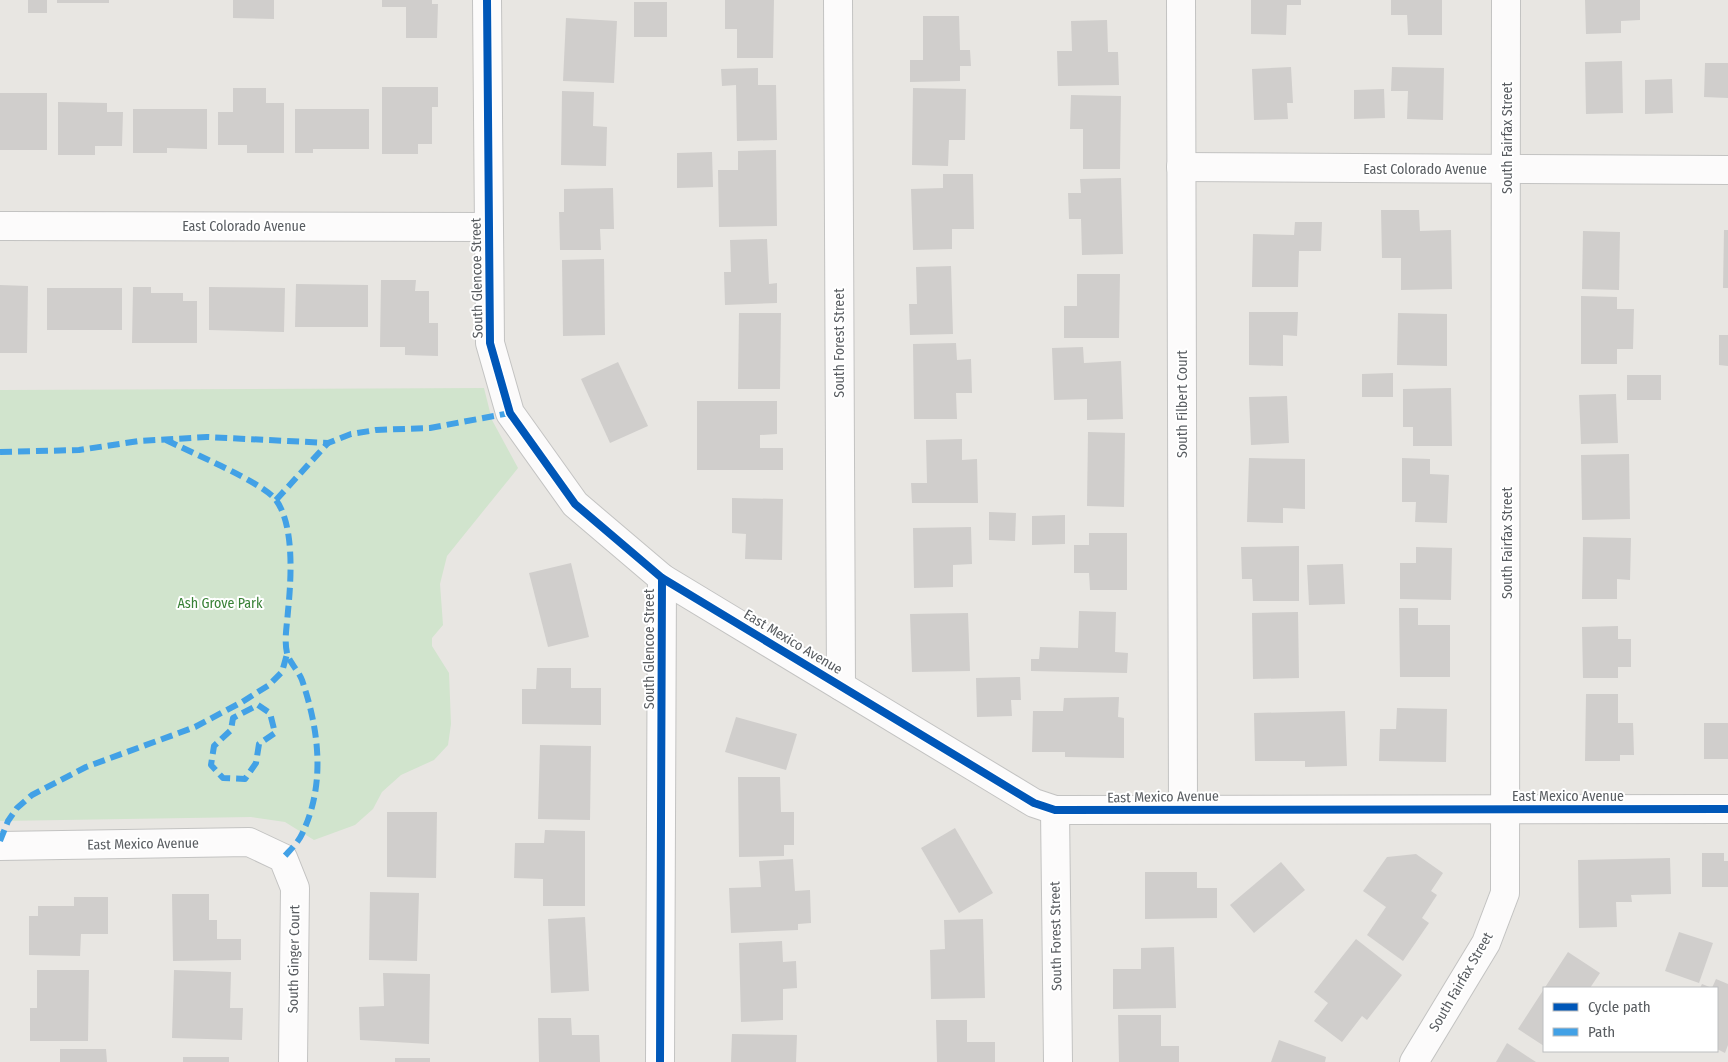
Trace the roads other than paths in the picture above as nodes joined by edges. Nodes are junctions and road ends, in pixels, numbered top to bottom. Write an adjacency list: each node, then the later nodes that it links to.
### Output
1 (486, 0): 9 (street, South Glencoe Street)
2 (838, 0): 11 (street, South Forest Street)
3 (1181, 0): 5 (street, South Filbert Court)
4 (1506, 0): 6 (street, South Fairfax Street)
5 (1182, 167): 6 (street, East Colorado Avenue); 12 (street, South Filbert Court)
6 (1508, 170): 7 (street, East Colorado Avenue); 13 (street, South Fairfax Street)
7 (1728, 170)
8 (0, 226): 9 (street, East Colorado Avenue)
9 (488, 227): 10 (street, South Glencoe Street)
10 (662, 578): 11 (street, East Mexico Avenue); 19 (street, South Glencoe Street)
11 (841, 686): 15 (street, East Mexico Avenue)
12 (1183, 808): 13 (street, East Mexico Avenue); 15 (street, East Mexico Avenue)
13 (1506, 809): 14 (street, East Mexico Avenue); 21 (street, South Fairfax Street)
14 (1728, 809)
15 (1055, 810): 20 (street, South Forest Street)
16 (0, 846): 17 (street, East Mexico Avenue)
17 (283, 858): 18 (street, South Ginger Court)
18 (293, 1062)
19 (660, 1062)
20 (1058, 1062)
21 (1414, 1062)

